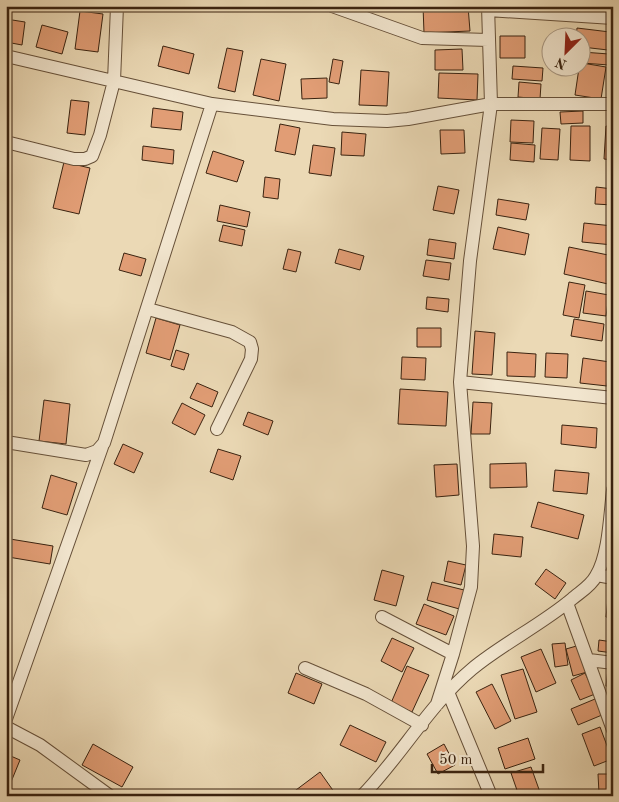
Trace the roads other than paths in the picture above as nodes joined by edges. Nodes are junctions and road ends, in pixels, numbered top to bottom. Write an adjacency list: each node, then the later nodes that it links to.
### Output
1 (117, 6): 7 (street)
2 (332, 6): 5 (street)
3 (488, 8): 4 (street); 5 (street)
4 (613, 18)
5 (488, 40): 9 (street)
6 (6, 56): 7 (street)
7 (114, 81): 8 (street); 11 (street)
8 (212, 104): 9 (street); 12 (street)
9 (492, 104): 10 (street); 13 (street)
10 (613, 104)
11 (6, 142)
12 (148, 309): 15 (street); 17 (street)
13 (460, 382): 14 (street); 23 (street)
14 (613, 398)
15 (216, 429)
16 (6, 442): 17 (street)
17 (102, 447): 30 (street)
18 (613, 490): 19 (street)
19 (597, 575): 20 (street); 21 (street)
20 (613, 578)
21 (567, 604): 24 (street); 27 (street)
22 (382, 618): 23 (street)
23 (453, 654): 28 (street)
24 (589, 660): 25 (street); 29 (street)
25 (613, 663)
26 (305, 668): 31 (street)
27 (448, 692): 28 (street); 36 (street)
28 (437, 704): 31 (street)
29 (610, 716): 33 (street)
30 (6, 719)
31 (422, 725): 35 (street)
32 (6, 727): 34 (street)
33 (613, 730)
34 (110, 796)
35 (362, 796)
36 (491, 796)

